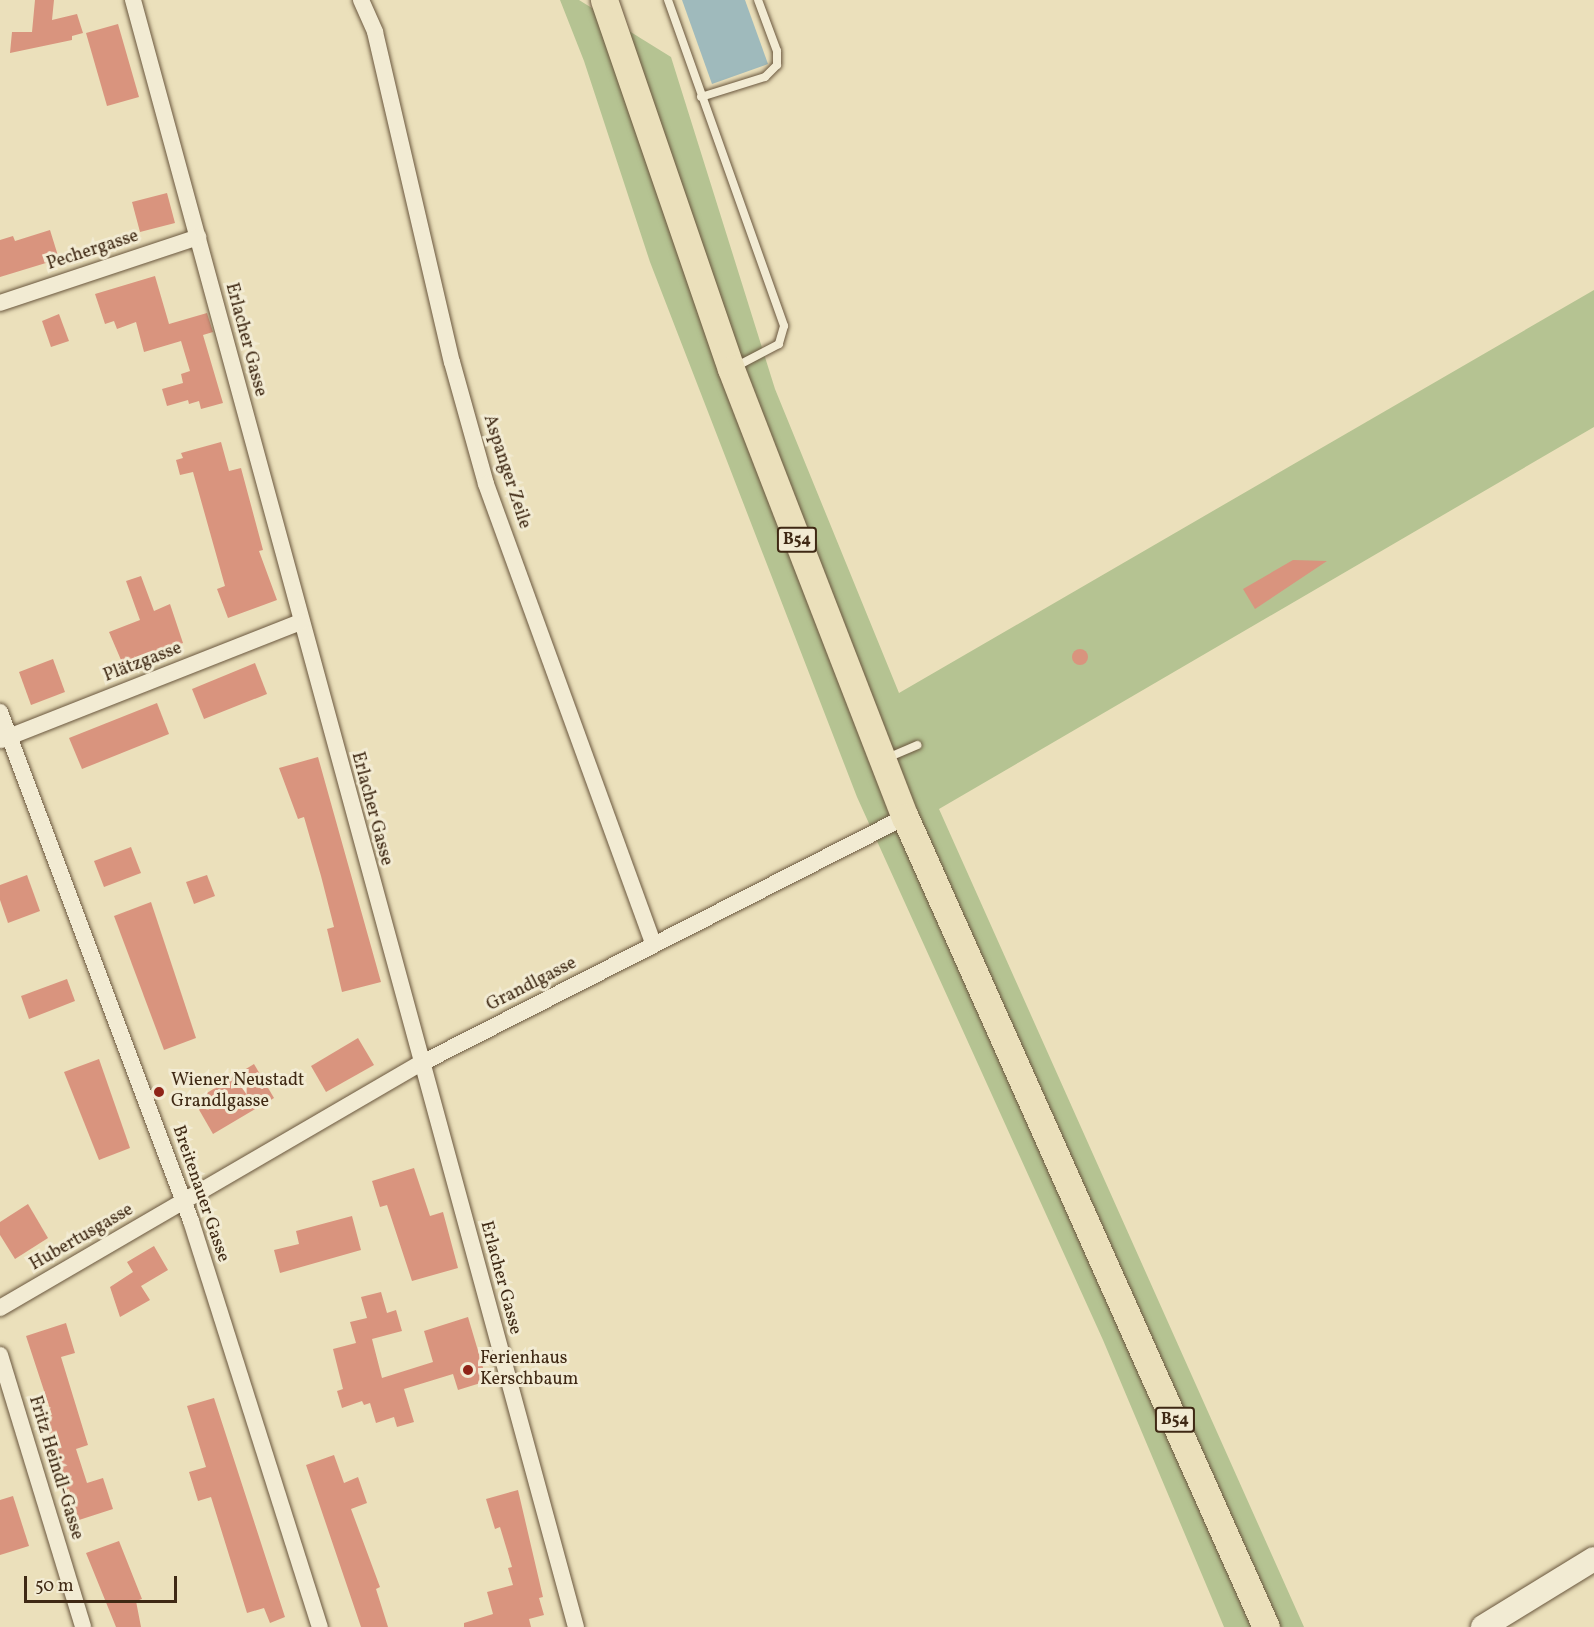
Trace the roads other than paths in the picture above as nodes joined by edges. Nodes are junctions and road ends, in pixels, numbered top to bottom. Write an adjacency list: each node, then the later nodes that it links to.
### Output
1 (133, 0): 7 (street, Erlacher Gasse)
2 (361, 0): 16 (street, Aspanger Zeile)
3 (604, 0): 9 (main road, B54)
4 (668, 0): 6 (lane)
5 (758, 0): 6 (lane)
6 (701, 97): 9 (lane)
7 (198, 237): 8 (street, Pechergasse); 10 (street, Erlacher Gasse)
8 (0, 303)
9 (730, 369): 14 (main road, B54)
10 (301, 622): 12 (street, Plätzgasse); 17 (street, Erlacher Gasse)
11 (0, 712): 12 (street, Breitenauer Gasse)
12 (5, 738): 18 (street, Breitenauer Gasse)
13 (917, 745): 14 (lane)
14 (884, 760): 15 (main road, B54)
15 (905, 818): 16 (street, Grandlgasse); 25 (main road, B54)
16 (653, 944): 17 (street, Grandlgasse)
17 (420, 1064): 18 (street, Grandlgasse); 24 (street, Erlacher Gasse)
18 (184, 1201): 19 (street, Hubertusgasse); 23 (street, Breitenauer Gasse)
19 (0, 1308)
20 (0, 1355): 22 (street, Fritz Heindl-Gasse)
21 (1594, 1559): 26 (main road)
22 (83, 1627)
23 (320, 1627)
24 (576, 1627)
25 (1266, 1627)
26 (1483, 1627)

